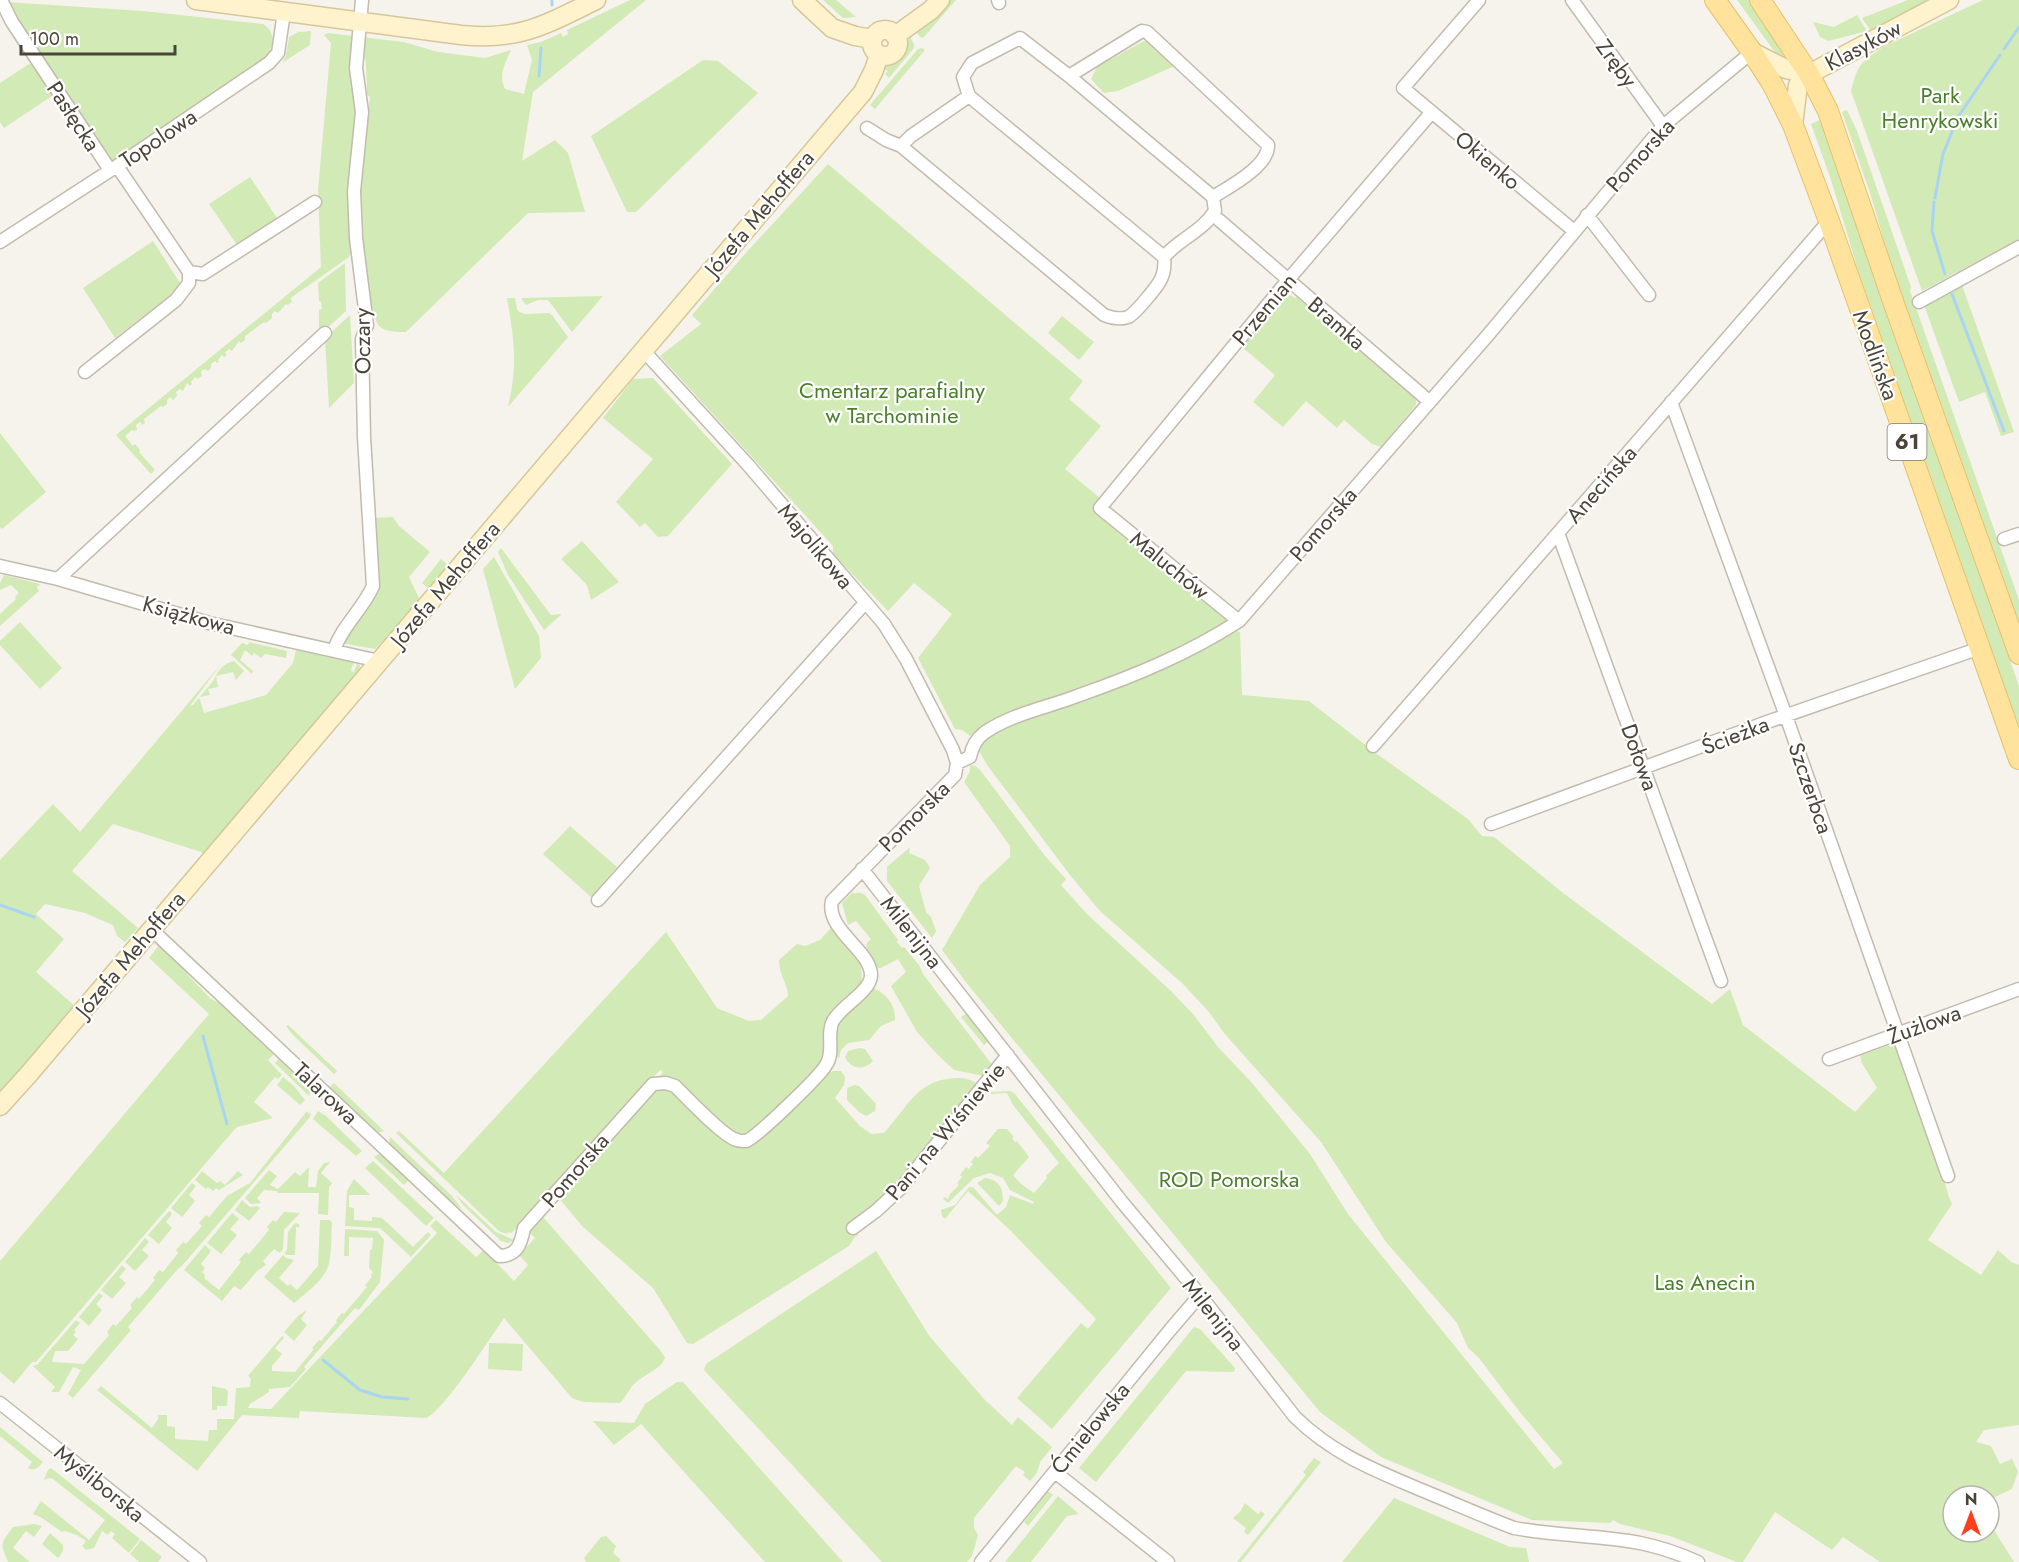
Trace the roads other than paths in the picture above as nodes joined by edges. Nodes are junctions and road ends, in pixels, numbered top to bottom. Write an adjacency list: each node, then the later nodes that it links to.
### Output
1 (2, 0): 24 (street, Pasłęcka)
2 (196, 0): 12 (street)
3 (362, 0): 13 (street, Oczary)
4 (596, 0): 13 (street)
5 (802, 0): 14 (street)
6 (940, 0): 14 (street)
7 (1479, 0): 19 (street, Okienko)
8 (1572, 0): 21 (street, Zręby)
9 (1715, 0): 15 (main road, Modlińska / 61)
10 (1760, 0): 16 (main road, Modlińska / 61)
11 (1949, 0): 16 (street, Klasyków)
12 (284, 12): 13 (street); 24 (street, Topolowa)
13 (360, 21): 52 (street, Oczary)
14 (876, 47): 39 (street, Józefa Mehoffera)
15 (1752, 52): 16 (street); 20 (main road, Modlińska / 61); 21 (street, Pomorska)
16 (1809, 74): 20 (street); 53 (main road, Modlińska / 61)
17 (1069, 76): 18 (street); 25 (street); 25 (street)
18 (969, 96): 23 (street); 33 (street)
19 (1431, 113): 30 (street, Okienko); 35 (street, Przemian)
20 (1793, 125): 29 (main road, Modlińska / 61)
21 (1663, 126): 27 (street, Pomorska)
22 (867, 128): 23 (street)
23 (901, 146): 33 (street)
24 (114, 168): 31 (street, Topolowa); 34 (street, Pasłęcka)
25 (1213, 197): 33 (street)
26 (315, 202): 34 (street)
27 (1587, 215): 30 (street, Pomorska); 36 (street)
28 (1219, 220): 35 (street, Bramka)
29 (1829, 221): 42 (street, Anecińska); 51 (main road, Modlińska / 61)
30 (1574, 231): 41 (street, Pomorska)
31 (0, 242)
32 (2019, 247): 37 (street)
33 (1164, 257)
34 (189, 277): 40 (street)
35 (1288, 280): 41 (street, Bramka); 43 (street, Przemian)
36 (1649, 295)
37 (1919, 302)
38 (325, 333): 48 (street)
39 (643, 350): 49 (street, Majolikowa); 54 (street, Józefa Mehoffera)
40 (85, 372)
41 (1429, 401): 50 (street, Pomorska)
42 (1671, 402): 44 (street, Anecińska); 55 (street, Szczerbca)
43 (1100, 508): 50 (street, Maluchów)
44 (1558, 533): 56 (street, Anecińska); 59 (street, Dołowa)
45 (2019, 534): 46 (street)
46 (2004, 539)
47 (0, 566): 48 (street, Książkowa)
48 (58, 579): 52 (street, Książkowa)
49 (865, 603): 58 (street, Majolikowa); 62 (street)
50 (1239, 621): 58 (street, Pomorska)
51 (1980, 648): 55 (street, Ścieżka); 57 (main road, Modlińska / 61)
52 (334, 650): 54 (street, Książkowa)
53 (2019, 654)
54 (379, 661): 63 (street, Józefa Mehoffera)
55 (1786, 716): 59 (street, Ścieżka); 66 (street, Szczerbca)
56 (1373, 746)
57 (2019, 759)
58 (957, 762): 61 (street, Pomorska)
59 (1644, 769): 60 (street, Ścieżka); 64 (street, Dołowa)
60 (1491, 824)
61 (862, 869): 67 (street, Milenijna); 72 (street, Pomorska)
62 (598, 900)
63 (151, 929): 69 (street, Józefa Mehoffera); 72 (street, Talarowa)
64 (1720, 981)
65 (2019, 988): 66 (street, Żużlowa)
66 (1897, 1034): 68 (street, Żużlowa); 70 (street, Szczerbca)
67 (1008, 1055): 71 (street, Pani na Wiśniewie); 73 (street, Milenijna)
68 (1829, 1059)
69 (0, 1106)
70 (1948, 1176)
71 (853, 1228)
72 (502, 1256)
73 (1200, 1295): 75 (street, Ćmielowska); 79 (street, Milenijna)
74 (0, 1403): 76 (street, Myśliborska)
75 (1055, 1472): 77 (street, Ćmielowska); 78 (street)
76 (200, 1562)
77 (981, 1562)
78 (1168, 1562)
79 (1698, 1562)

